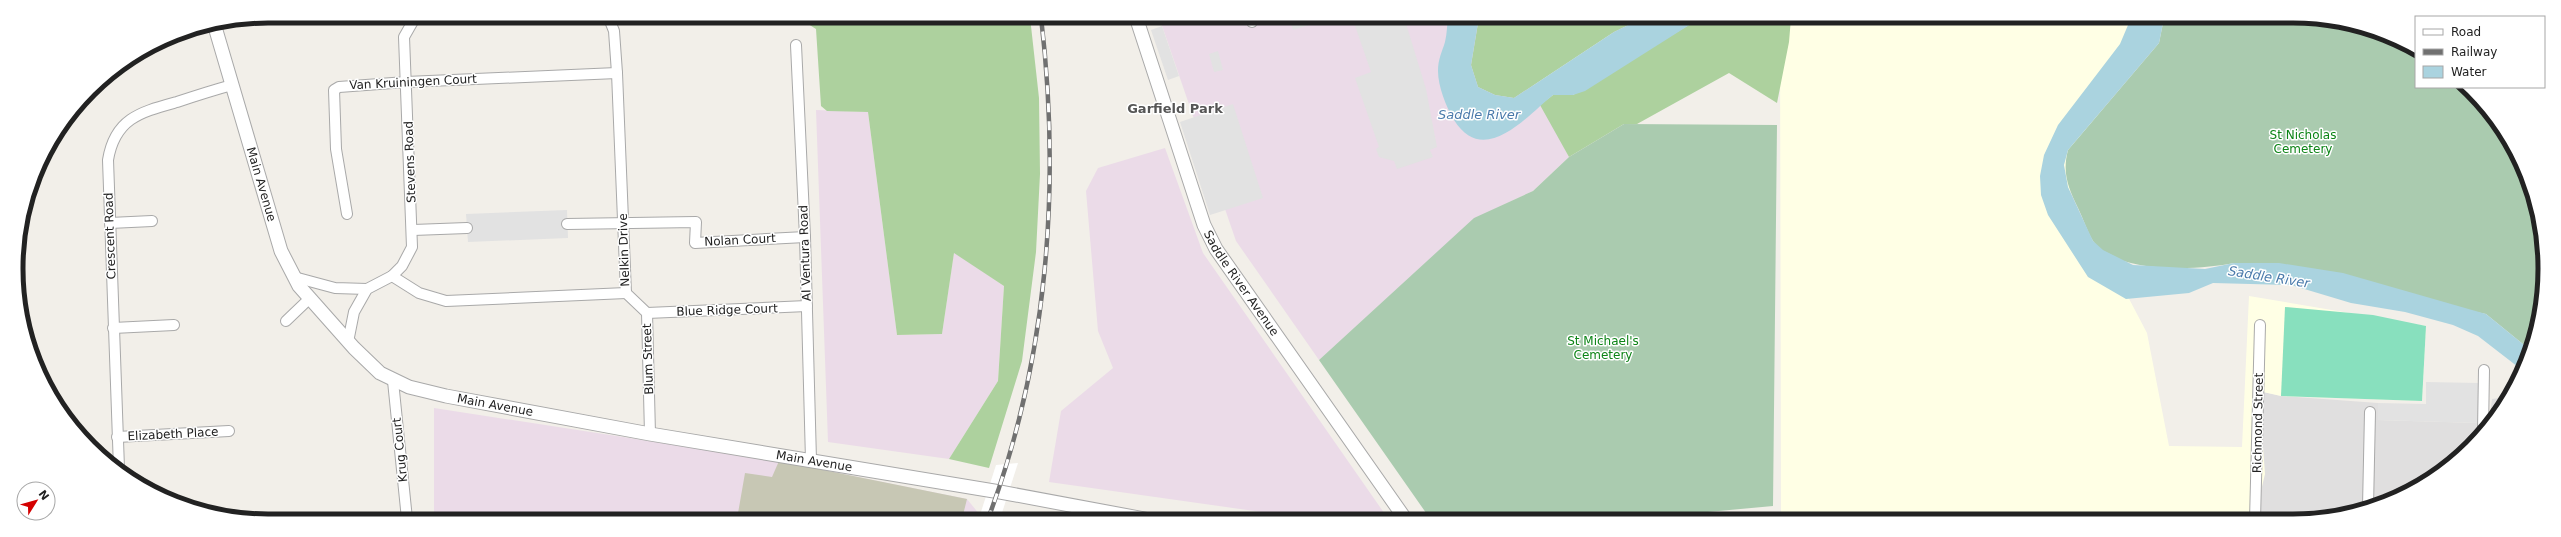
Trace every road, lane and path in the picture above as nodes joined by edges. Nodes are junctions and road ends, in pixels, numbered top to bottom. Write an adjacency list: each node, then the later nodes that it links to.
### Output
1 (412, 23): 7 (street, Stevens Road)
2 (611, 23): 6 (street, Nelkin Drive)
3 (1138, 23): 41 (street, Saddle River Avenue)
4 (216, 29): 8 (street, Main Avenue)
5 (796, 45): 16 (street, Al Ventura Road)
6 (617, 73): 7 (street, Van Kruiningen Court); 11 (street, Nelkin Drive)
7 (406, 82): 9 (street, Van Kruiningen Court); 15 (street, Stevens Road)
8 (232, 85): 12 (street, Crescent Road); 18 (street, Main Avenue)
9 (346, 214)
10 (152, 221): 12 (street)
11 (623, 222): 13 (street); 16 (street, Nolan Court); 20 (street, Nelkin Drive)
12 (110, 223): 27 (street, Crescent Road)
13 (567, 224)
14 (467, 228): 15 (street)
15 (412, 230): 17 (street, Stevens Road)
16 (805, 237): 22 (street, Al Ventura Road)
17 (392, 276): 19 (street, Stevens Road); 20 (street, Nelkin Drive)
18 (294, 277): 19 (street, Stevens Road); 21 (street, Main Avenue)
19 (367, 289): 28 (street)
20 (626, 293): 23 (street, Blum Street)
21 (310, 299): 24 (street); 28 (street, Main Avenue)
22 (807, 306): 23 (street, Blue Ridge Court); 36 (street, Al Ventura Road)
23 (646, 313): 34 (street, Blum Street)
24 (286, 321)
25 (174, 325): 27 (street)
26 (2260, 325): 42 (street, Richmond Street)
27 (113, 328): 35 (street, Crescent Road)
28 (348, 342): 30 (street, Main Avenue)
29 (2484, 370): 32 (street)
30 (393, 381): 34 (street, Main Avenue); 39 (street, Krug Court)
31 (2370, 412): 38 (street)
32 (2483, 423)
33 (229, 431): 35 (street, Elizabeth Place)
34 (650, 434): 36 (street, Main Avenue)
35 (117, 437): 37 (street, Crescent Road)
36 (811, 460): 40 (street, Main Avenue)
37 (119, 463)
38 (2368, 502)
39 (406, 514)
40 (1118, 514)
41 (1402, 514)
42 (2255, 514)

